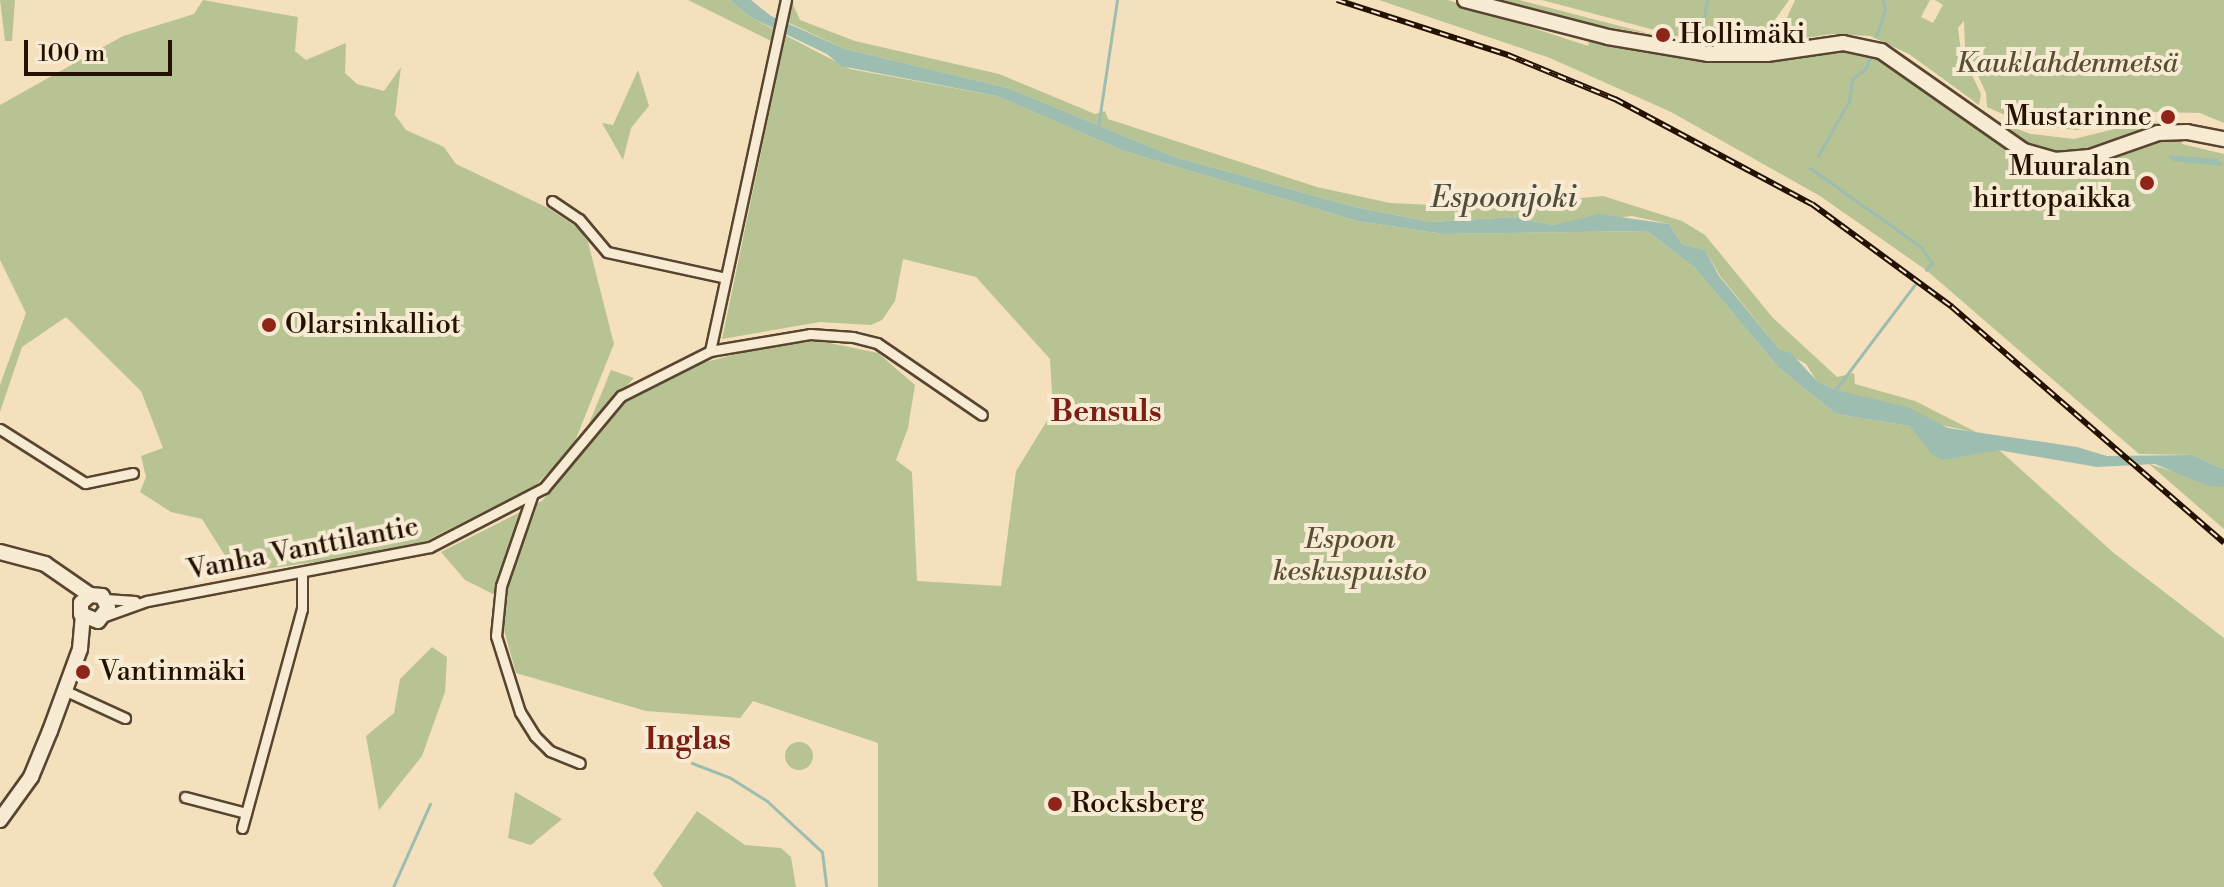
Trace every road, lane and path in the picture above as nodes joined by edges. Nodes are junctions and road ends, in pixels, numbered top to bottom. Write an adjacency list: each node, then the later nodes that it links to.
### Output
1 (1465, 0): 3 (main road)
2 (785, 5): 5 (street)
3 (2224, 139)
4 (552, 201): 5 (street)
5 (722, 277): 6 (street)
6 (710, 351): 7 (street, Vanha Vanttilantie); 10 (street, Vanha Vanttilantie)
7 (982, 415)
8 (0, 429): 9 (street)
9 (133, 473)
10 (532, 496): 12 (street, Vanha Vanttilantie); 17 (street)
11 (0, 552): 14 (main road)
12 (302, 573): 13 (street, Vanha Vanttilantie); 19 (street)
13 (147, 601): 14 (street, Vanha Vanttilantie); 14 (street, Vanha Vanttilantie)
14 (93, 608): 15 (main road)
15 (66, 691): 16 (street); 20 (main road)
16 (125, 718)
17 (580, 763)
18 (185, 797): 19 (street)
19 (246, 813): 21 (street)
20 (0, 820)
21 (242, 828)

